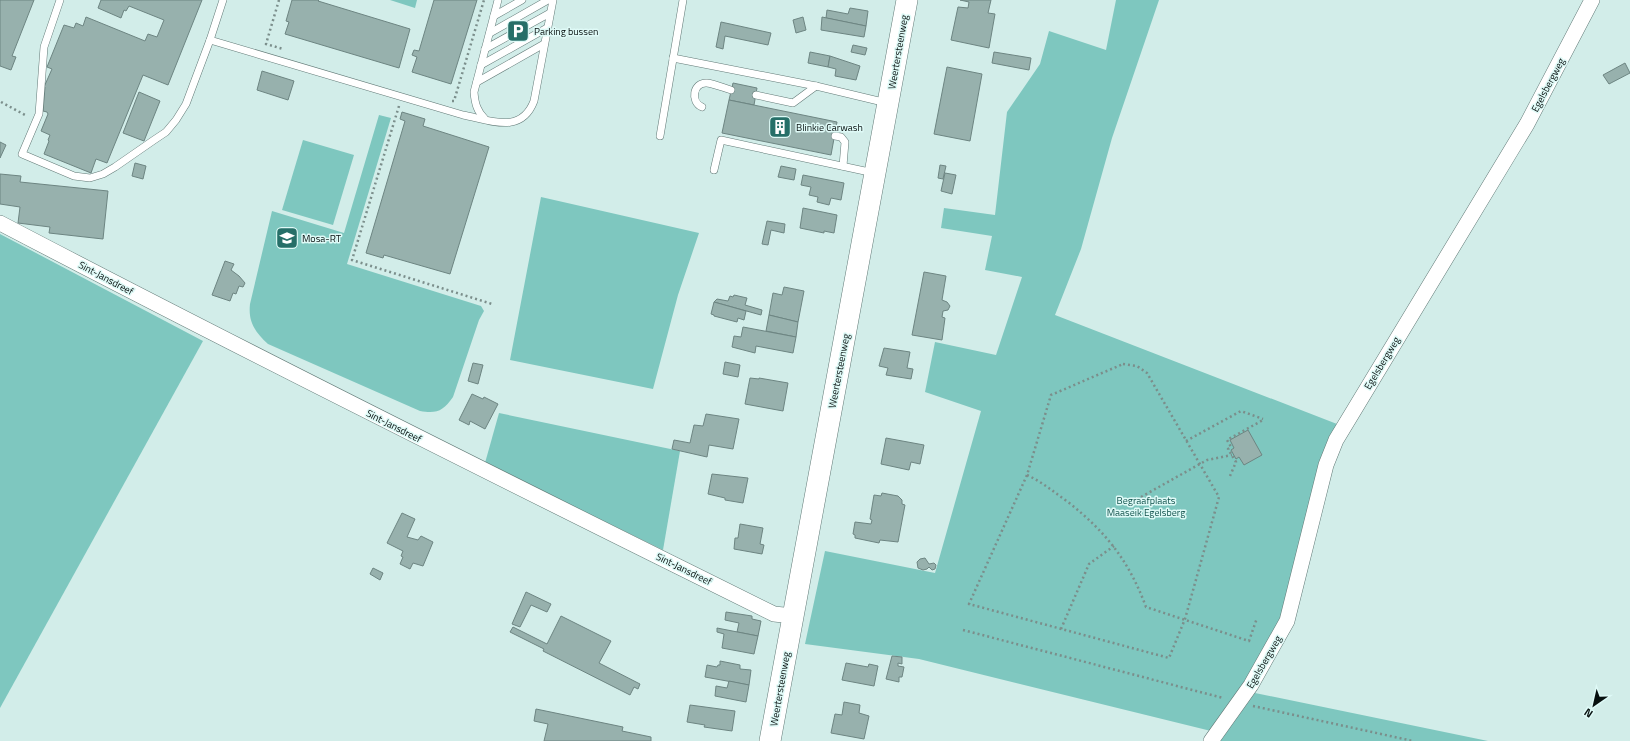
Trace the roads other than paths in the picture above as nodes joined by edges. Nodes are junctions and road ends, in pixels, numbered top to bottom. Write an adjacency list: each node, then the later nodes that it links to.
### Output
1 (60, 0): 14 (lane)
2 (223, 0): 14 (lane)
3 (498, 0): 11 (lane)
4 (522, 0): 11 (lane)
5 (548, 0): 13 (lane)
6 (553, 0): 10 (lane)
7 (683, 0): 17 (lane)
8 (907, 0): 23 (main road, Weertersteenweg)
9 (1592, 0): 34 (street, Egelsbergweg)
10 (550, 13): 12 (lane); 16 (lane)
11 (494, 16): 13 (lane)
12 (547, 28): 15 (lane); 18 (lane)
13 (490, 33): 16 (lane)
14 (210, 40): 25 (lane)
15 (544, 44): 19 (lane); 25 (lane)
16 (485, 49): 18 (lane)
17 (673, 58): 20 (lane); 26 (lane)
18 (481, 65): 19 (lane)
19 (477, 82): 25 (lane)
20 (816, 86): 22 (lane); 23 (lane)
21 (731, 90): 24 (lane)
22 (756, 95)
23 (889, 103): 30 (main road, Weertersteenweg)
24 (702, 107)
25 (485, 119)
26 (660, 136)
27 (835, 136): 28 (lane)
28 (843, 166): 29 (lane); 30 (lane)
29 (714, 170)
30 (876, 174): 32 (main road, Weertersteenweg)
31 (0, 223): 32 (street, Sint-Jansdreef)
32 (793, 616): 33 (main road, Weertersteenweg)
33 (770, 741)
34 (1211, 741)

